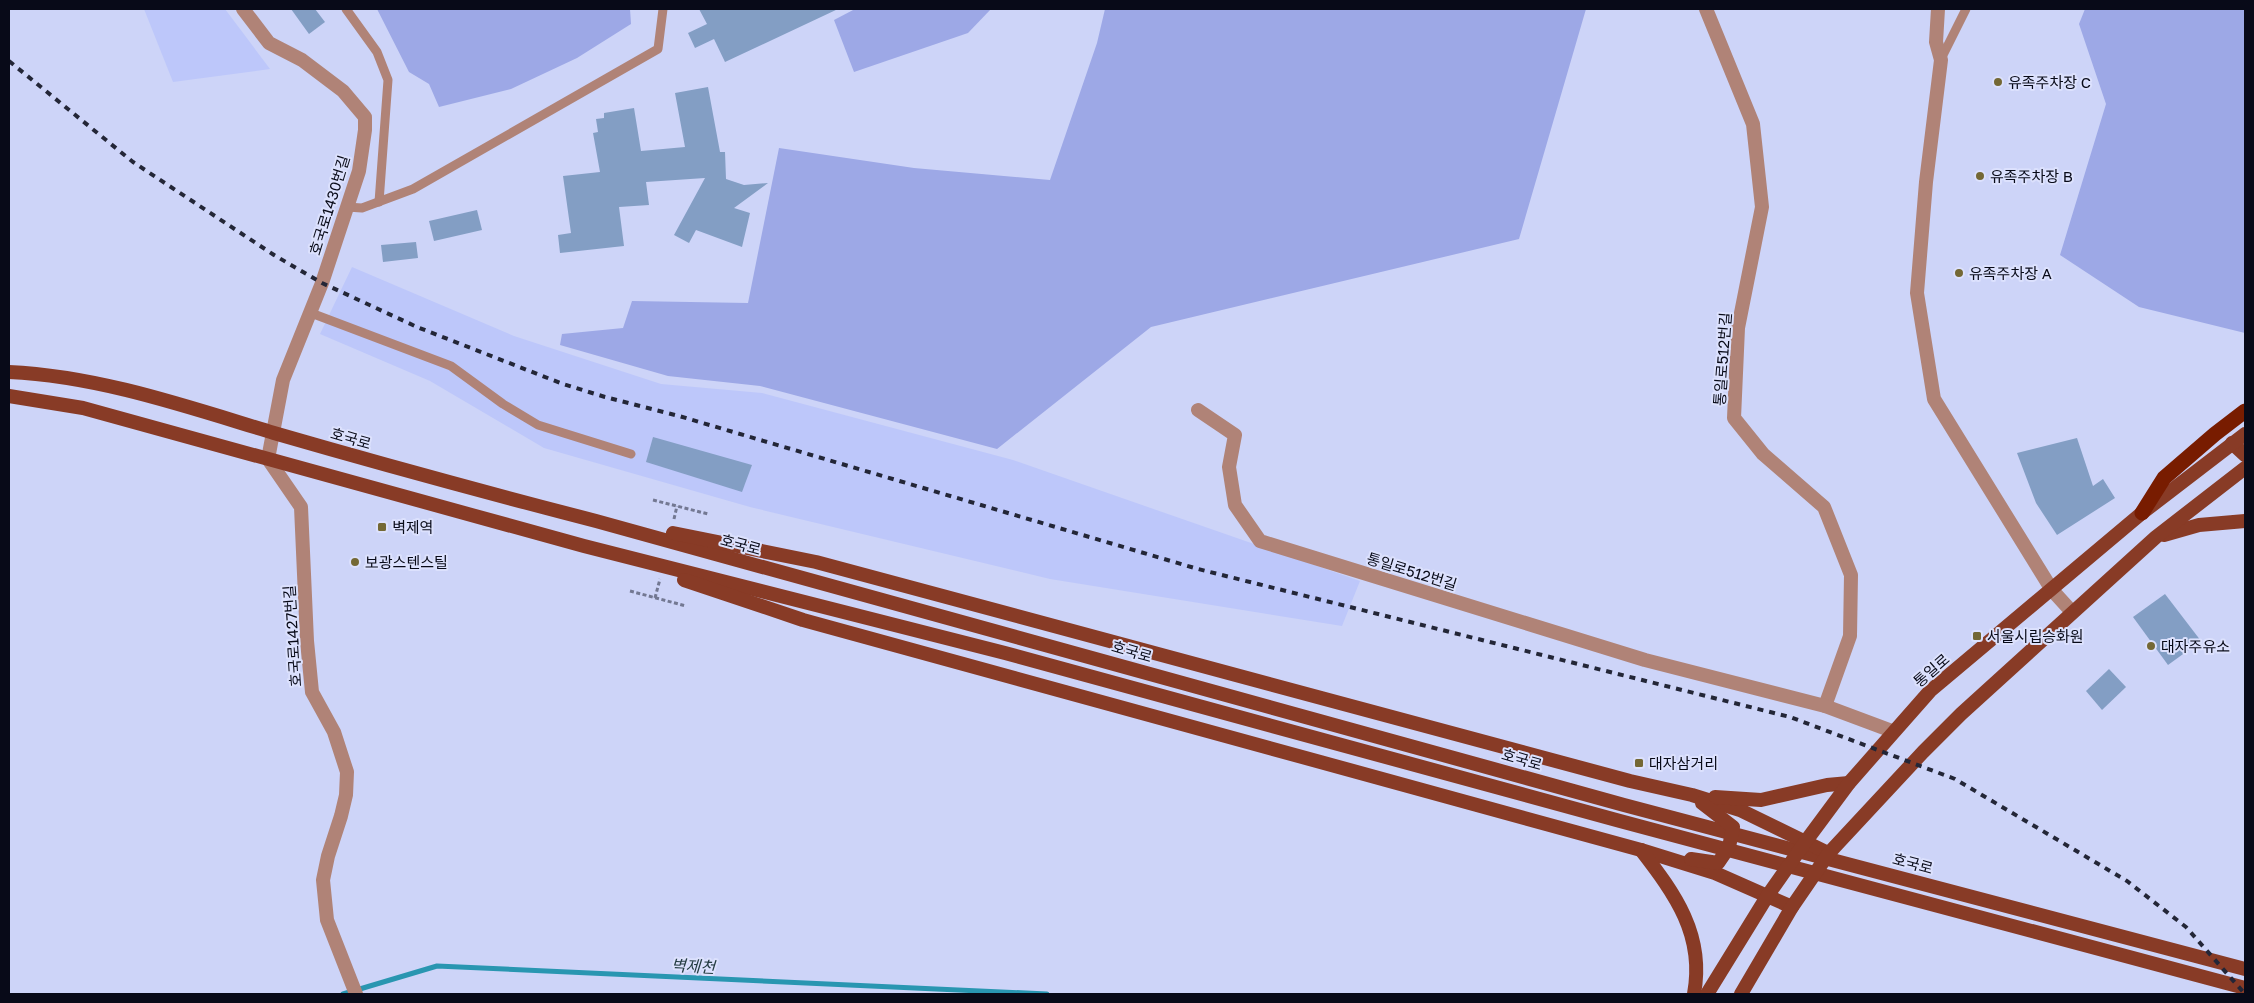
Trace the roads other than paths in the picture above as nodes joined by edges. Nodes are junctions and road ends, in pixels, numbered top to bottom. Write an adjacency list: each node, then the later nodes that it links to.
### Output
1 (244, 9): 9 (street, 호국로1430번길)
2 (346, 9): 8 (lane)
3 (663, 9): 8 (lane)
4 (1706, 9): 29 (street, 통일로512번길)
5 (1938, 9): 7 (street)
6 (1966, 9): 7 (lane)
7 (1941, 60): 27 (street)
8 (379, 202): 9 (lane)
9 (348, 207): 10 (street, 호국로1430번길)
10 (311, 313): 15 (street, 호국로1430번길); 18 (lane)
11 (9, 372): 15 (main road, 호국로)
12 (9, 396): 20 (main road)
13 (1198, 410): 29 (street, 통일로512번길)
14 (2245, 411): 22 (highway)
15 (272, 432): 20 (street, 호국로1430번길); 23 (main road, 호국로)
16 (2245, 434): 17 (main road, 통일로)
17 (2232, 443): 19 (main road); 22 (main road, 통일로)
18 (631, 454)
19 (2245, 455)
20 (268, 458): 26 (main road); 40 (street, 호국로1427번길)
21 (2245, 468): 25 (main road)
22 (2142, 513): 27 (main road, 통일로)
23 (596, 520): 32 (main road); 38 (main road, 호국로)
24 (2245, 521): 25 (main road)
25 (2156, 537): 28 (main road)
26 (584, 546): 34 (main road); 39 (main road)
27 (2052, 590): 28 (street); 30 (main road, 통일로)
28 (2072, 612): 35 (main road)
29 (1825, 706): 30 (street, 통일로512번길)
30 (1892, 731): 31 (main road, 통일로)
31 (1849, 783): 32 (main road); 33 (main road, 통일로)
32 (1692, 795): 33 (main road); 34 (main road)
33 (1806, 841): 35 (main road); 36 (main road, 통일로)
34 (1641, 850): 36 (main road); 41 (main road)
35 (1829, 853): 37 (main road)
36 (1768, 895): 37 (main road); 42 (main road, 통일로)
37 (1792, 907): 43 (main road)
38 (2245, 969)
39 (2245, 988)
40 (356, 994)
41 (1694, 994)
42 (1707, 994)
43 (1741, 994)

